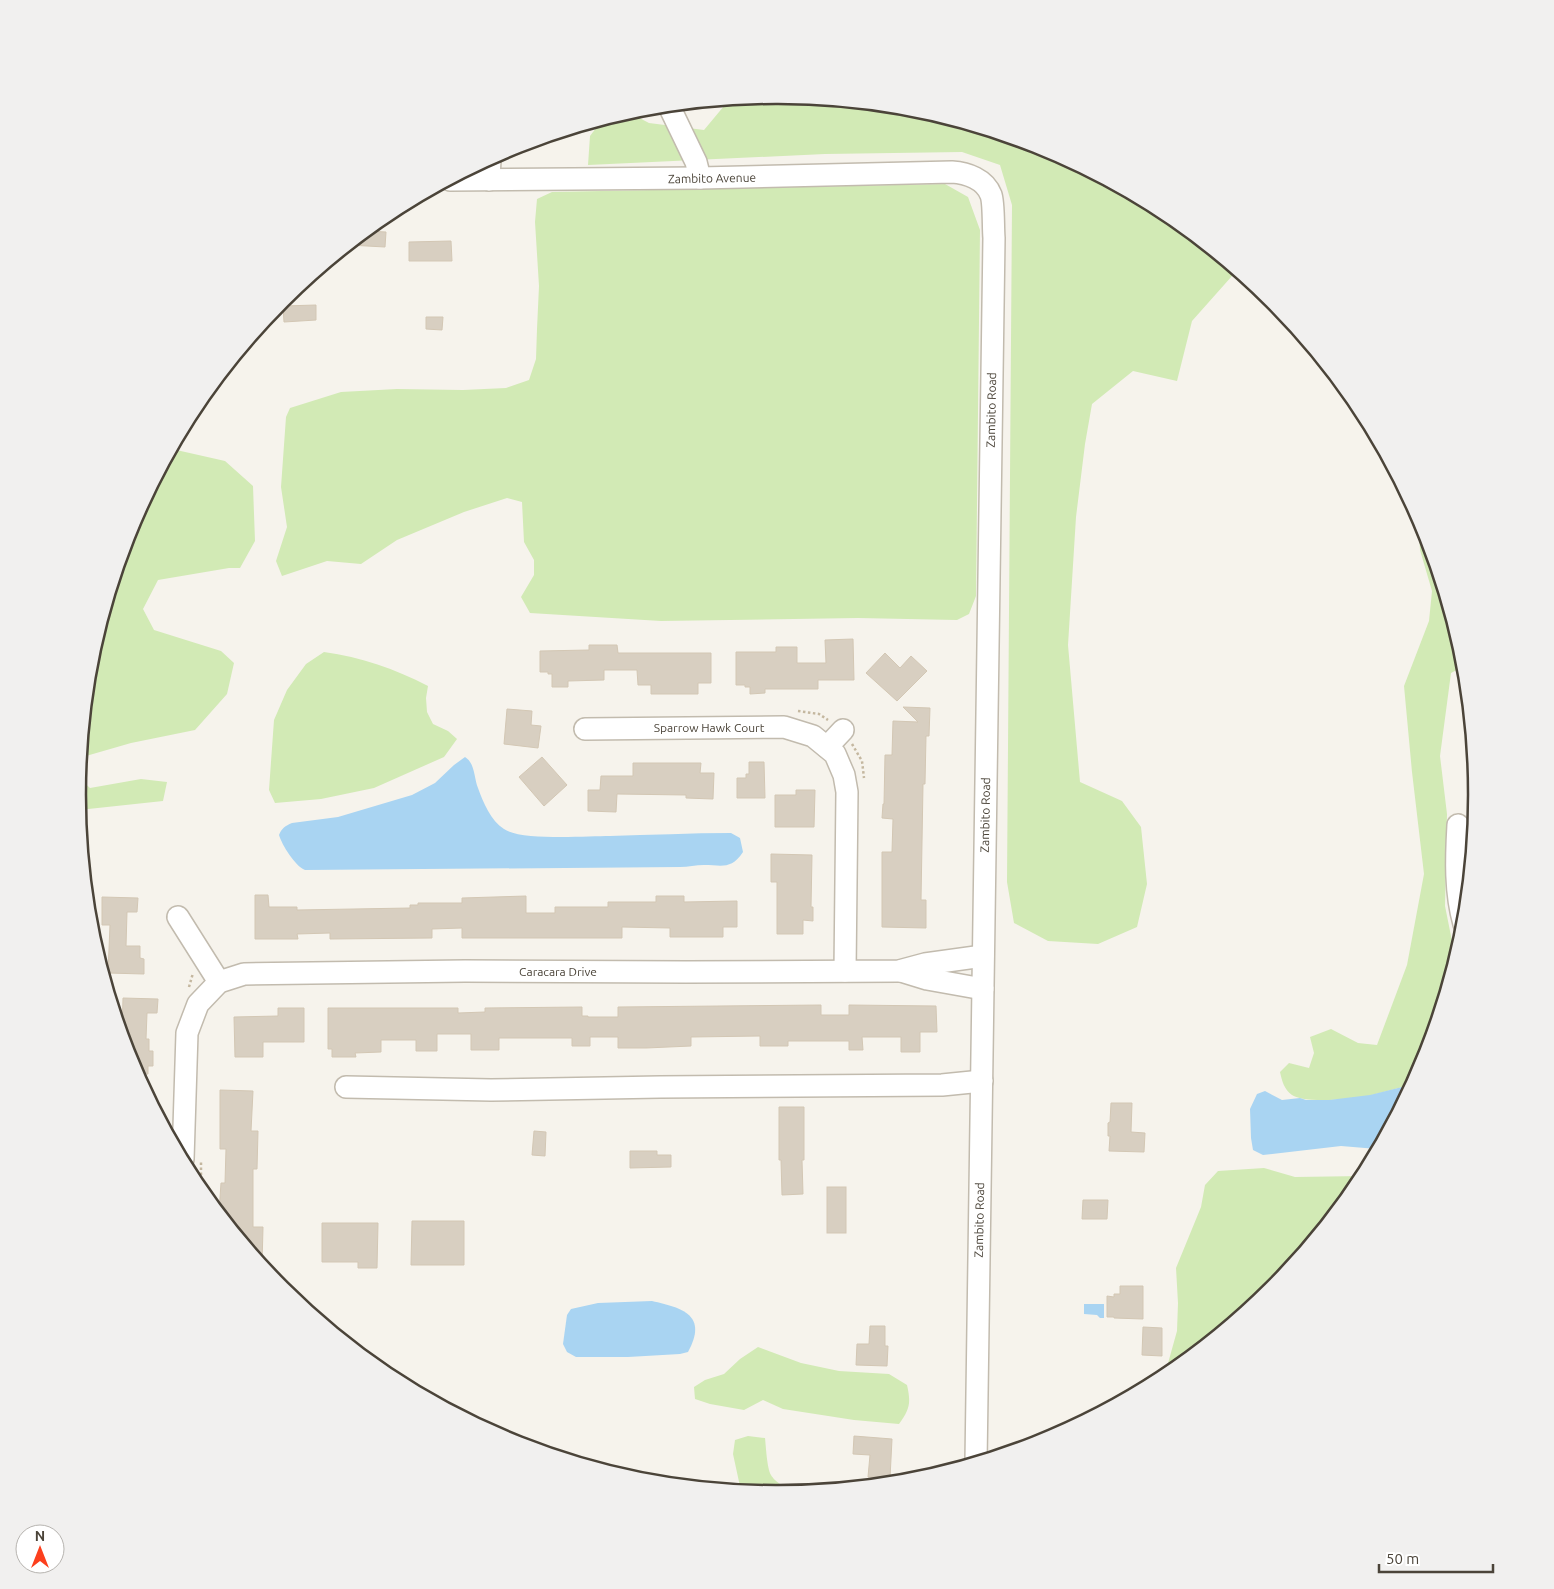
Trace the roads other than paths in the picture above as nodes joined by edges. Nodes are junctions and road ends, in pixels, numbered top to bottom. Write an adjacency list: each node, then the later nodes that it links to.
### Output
1 (672, 112): 5 (street)
2 (489, 169): 3 (street, Zambito Avenue); 5 (street, Zambito Avenue)
3 (476, 173)
4 (974, 176): 5 (street, Zambito Avenue); 12 (street, Zambito Road)
5 (700, 178)
6 (585, 729): 8 (street, Sparrow Hawk Court)
7 (843, 730): 8 (street)
8 (827, 747): 13 (street, Sparrow Hawk Court)
9 (1458, 825): 10 (street)
10 (1459, 900)
11 (178, 917): 15 (street)
12 (983, 956): 14 (street, Caracara Drive); 16 (street, Zambito Road)
13 (845, 971): 14 (street, Caracara Drive); 15 (street, Caracara Drive)
14 (899, 971): 16 (street, Caracara Drive)
15 (219, 982): 19 (street, Caracara Drive)
16 (983, 989): 17 (street, Zambito Road)
17 (982, 1081): 18 (street); 20 (street, Zambito Road)
18 (346, 1087)
19 (192, 1160)
20 (976, 1456)

